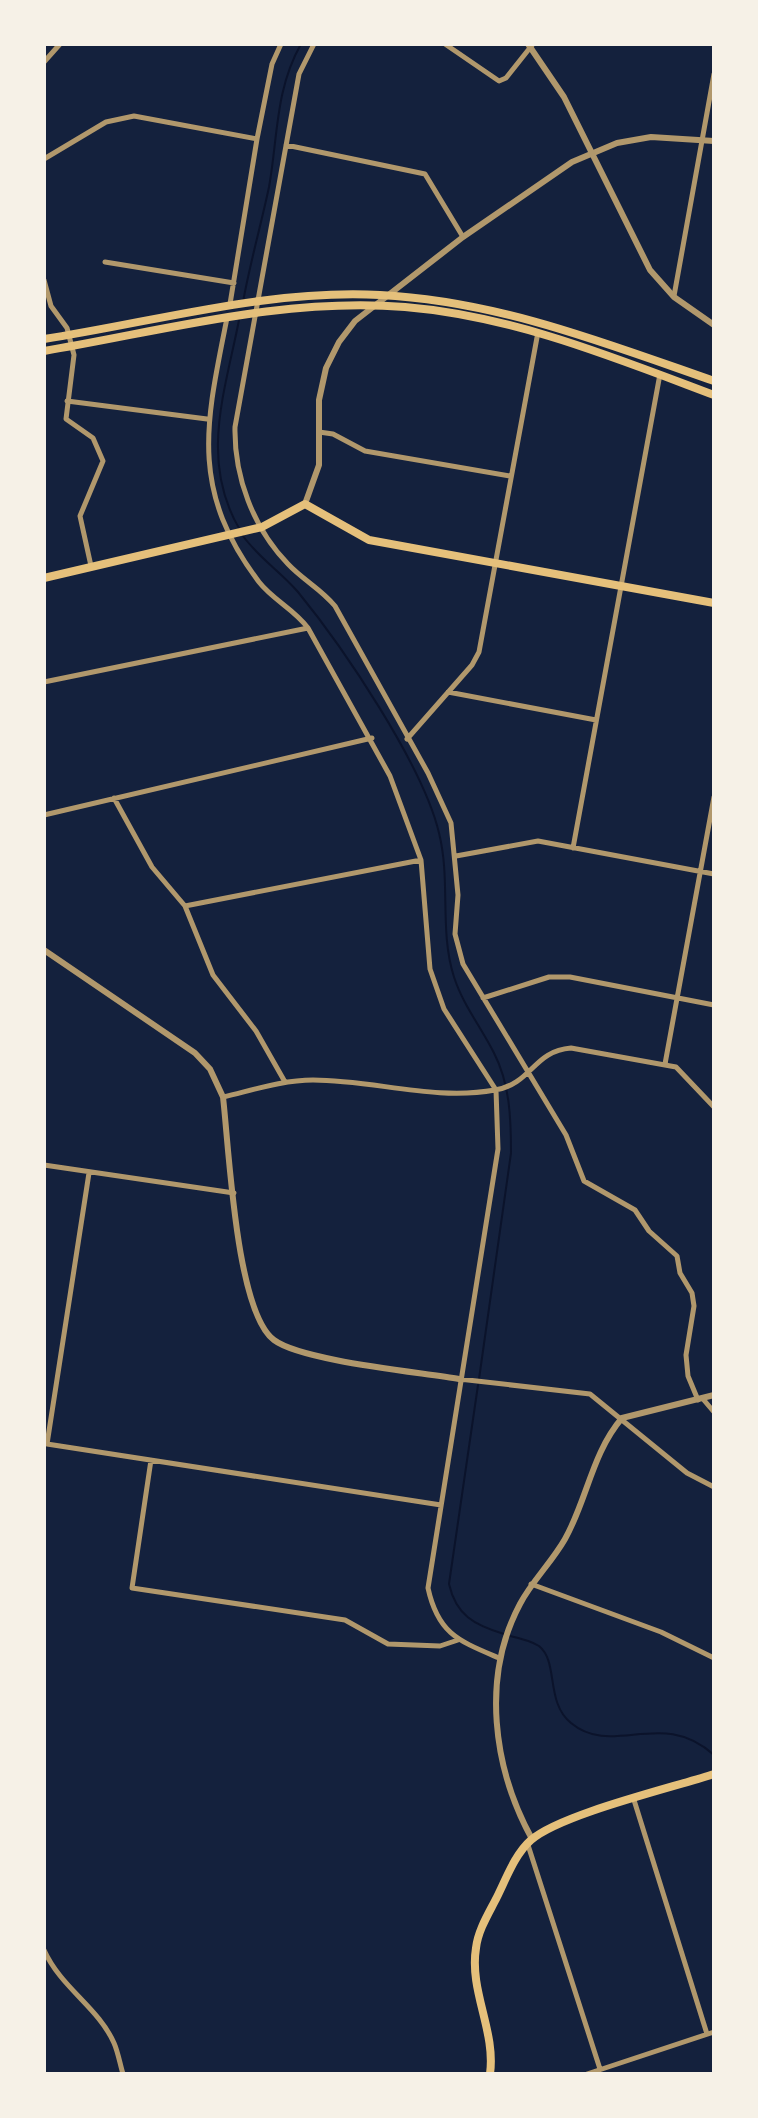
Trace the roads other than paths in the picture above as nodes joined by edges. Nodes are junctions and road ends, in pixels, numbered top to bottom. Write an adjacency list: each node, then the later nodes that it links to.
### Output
1 (60, 44): 6 (street)
2 (281, 44): 8 (street)
3 (314, 44): 11 (street)
4 (445, 44): 5 (street)
5 (531, 45): 12 (street)
6 (44, 62)
7 (714, 74): 9 (street)
8 (257, 139): 13 (street); 17 (street)
9 (701, 139): 10 (street); 12 (street); 18 (street)
10 (714, 141)
11 (286, 145): 14 (street); 31 (street)
12 (591, 152): 14 (street); 18 (street)
13 (44, 159)
14 (463, 237): 28 (street)
15 (105, 262): 17 (street)
16 (44, 280): 26 (street)
17 (234, 283): 27 (street)
18 (674, 297): 19 (street)
19 (714, 325)
20 (538, 332): 22 (main road); 23 (main road); 29 (street)
21 (44, 339): 24 (main road)
22 (44, 351)
23 (660, 374): 25 (main road); 36 (street)
24 (714, 381)
25 (714, 395)
26 (67, 401): 27 (street); 34 (street)
27 (207, 419): 32 (street)
28 (319, 432): 29 (street); 30 (street)
29 (510, 476): 33 (street)
30 (305, 504): 31 (main road); 33 (main road)
31 (258, 528): 32 (main road); 43 (street)
32 (234, 535): 34 (main road); 38 (street)
33 (493, 564): 36 (main road); 40 (street)
34 (91, 567): 35 (main road)
35 (44, 578)
36 (621, 586): 37 (main road); 41 (street)
37 (714, 603)
38 (308, 628): 39 (street); 42 (street)
39 (44, 682)
40 (448, 692): 41 (street); 43 (street)
41 (596, 720): 47 (street)
42 (372, 738): 45 (street); 49 (street)
43 (407, 739): 48 (street)
44 (714, 797): 50 (street)
45 (114, 798): 46 (street); 52 (street)
46 (44, 815)
47 (573, 848): 48 (street); 50 (street)
48 (456, 856): 54 (street)
49 (421, 860): 52 (street); 60 (street)
50 (700, 871): 51 (street); 55 (street)
51 (714, 874)
52 (185, 906): 59 (street)
53 (44, 950): 61 (street)
54 (483, 998): 55 (street); 58 (street)
55 (677, 998): 56 (street); 57 (street)
56 (714, 1005)
57 (665, 1064): 58 (street); 62 (street)
58 (529, 1072): 60 (street); 68 (street)
59 (285, 1082): 60 (street); 61 (street)
60 (498, 1089): 66 (street)
61 (223, 1097): 65 (street)
62 (714, 1107)
63 (44, 1165): 64 (street)
64 (89, 1173): 65 (street); 71 (street)
65 (235, 1193): 66 (street)
66 (463, 1378): 70 (street); 73 (street)
67 (714, 1395): 68 (street)
68 (701, 1399): 69 (street); 70 (street)
69 (714, 1412)
70 (622, 1418): 72 (street); 74 (street)
71 (151, 1460): 73 (street); 75 (street)
72 (714, 1487)
73 (441, 1505): 75 (street)
74 (531, 1584): 76 (street); 77 (street)
75 (458, 1640): 76 (street)
76 (499, 1658): 80 (street)
77 (714, 1658)
78 (713, 1775): 79 (main road)
79 (634, 1800): 80 (main road); 83 (street)
80 (530, 1841): 84 (street); 86 (main road)
81 (44, 1950): 85 (street)
82 (714, 2032): 83 (street)
83 (707, 2034): 84 (street)
84 (600, 2069): 87 (street)
85 (123, 2074)
86 (490, 2074)
87 (587, 2074)

